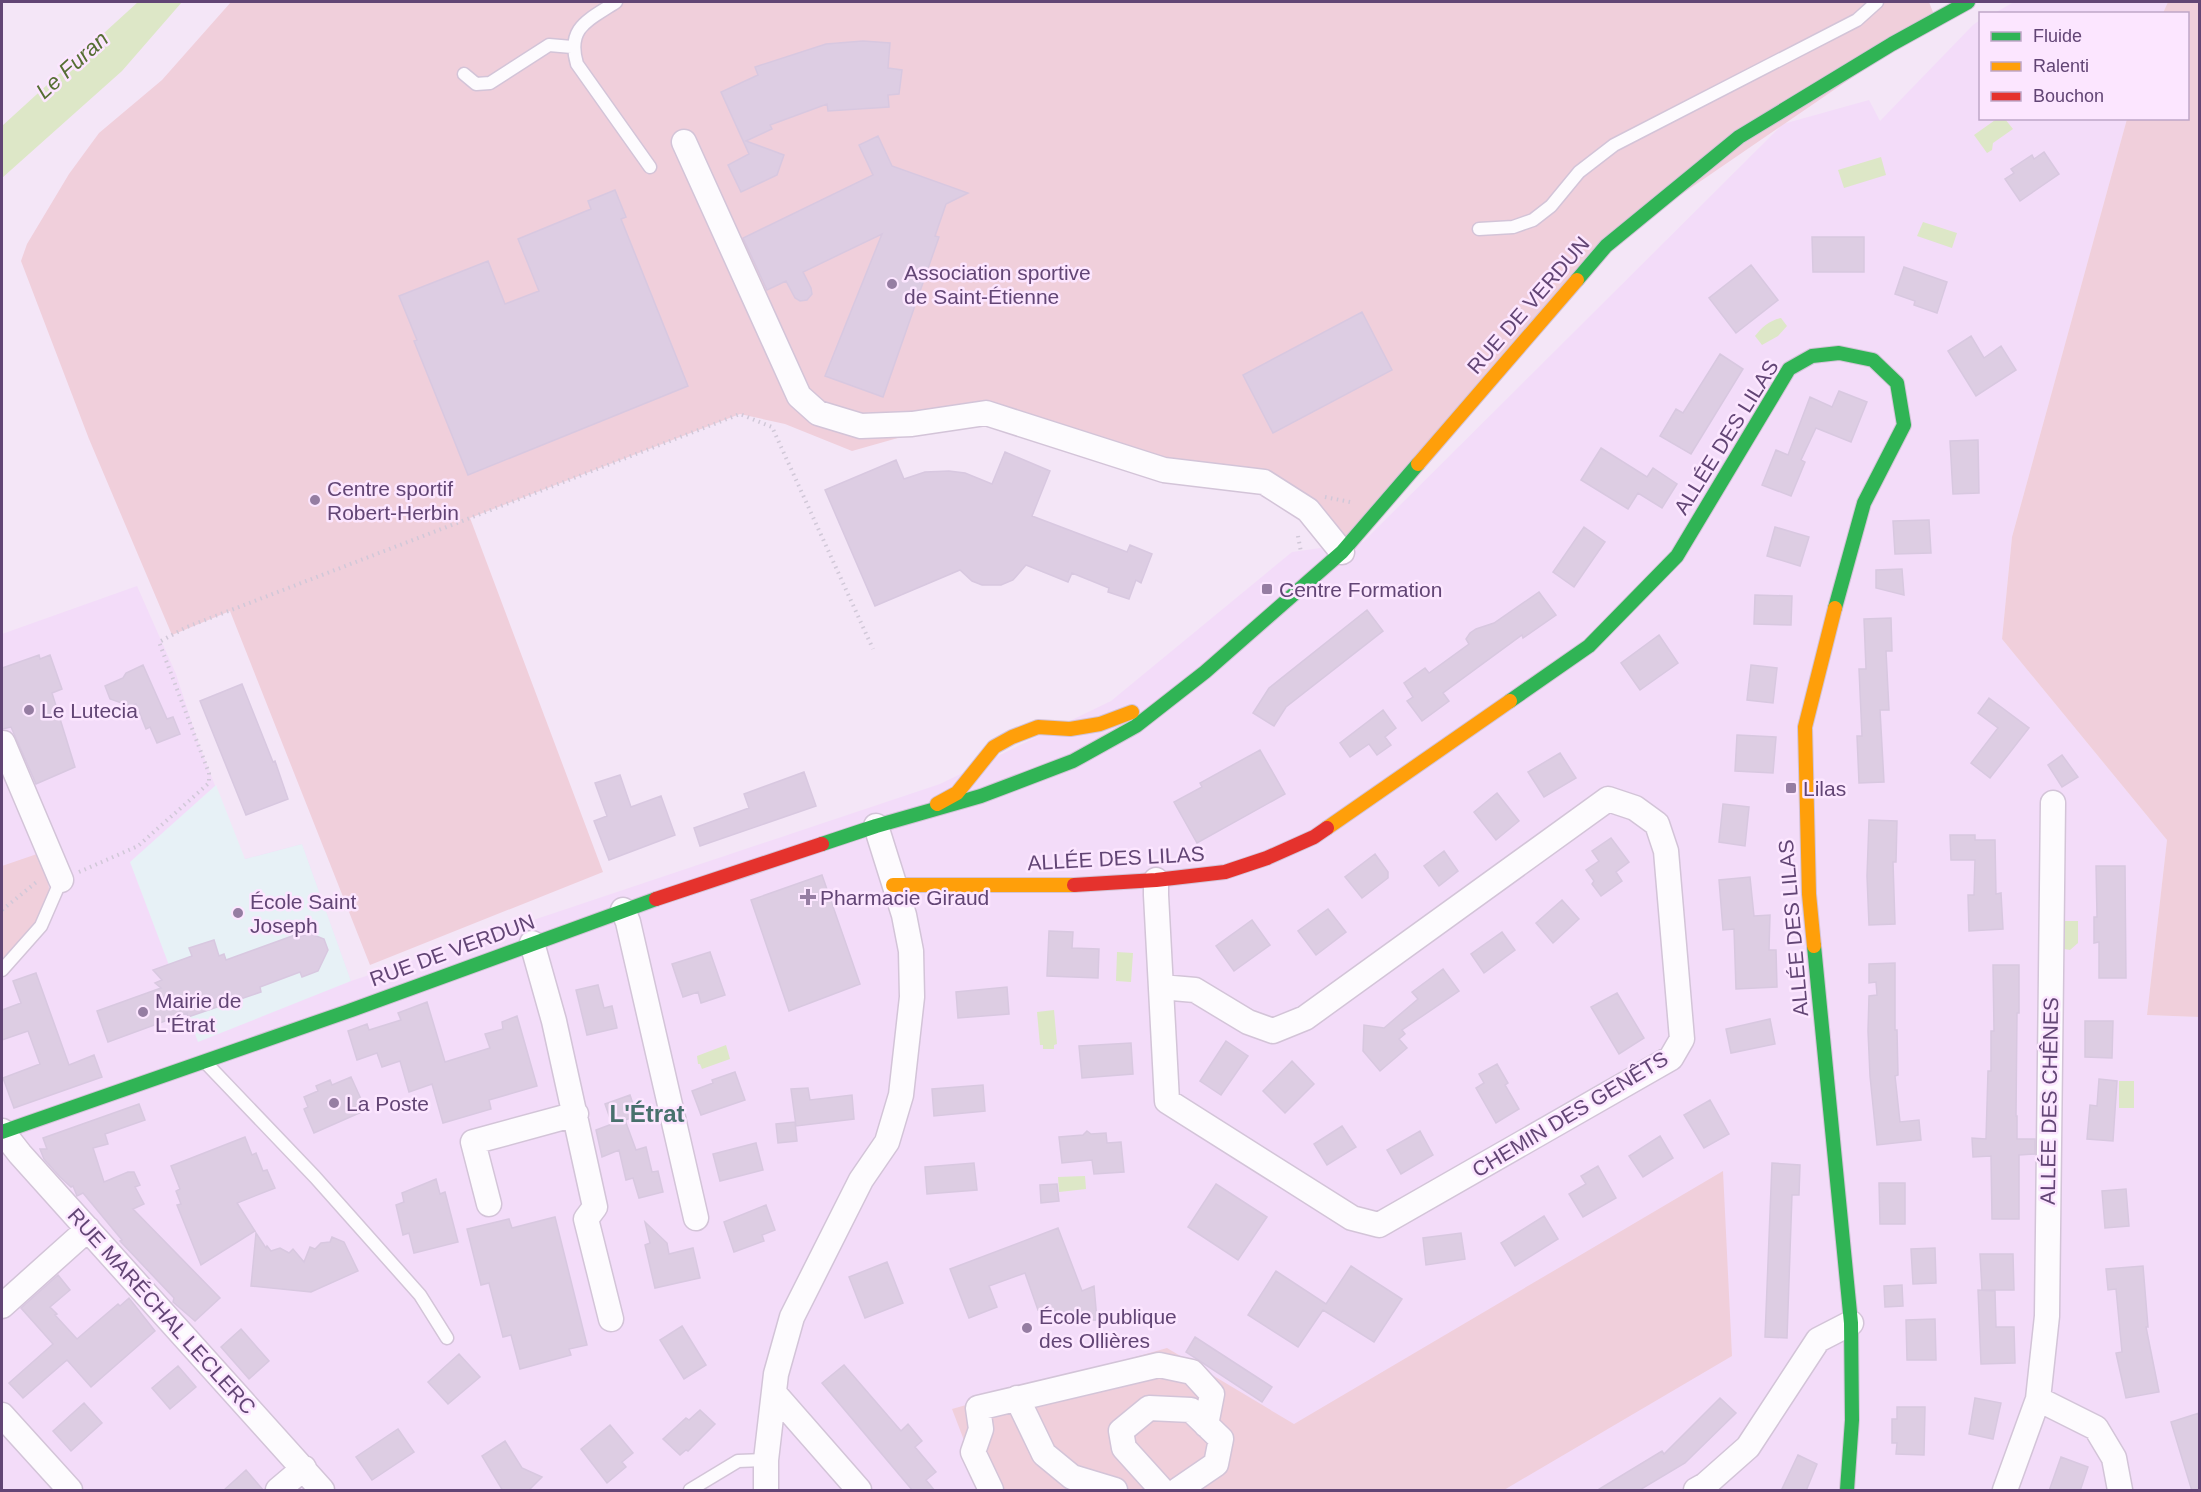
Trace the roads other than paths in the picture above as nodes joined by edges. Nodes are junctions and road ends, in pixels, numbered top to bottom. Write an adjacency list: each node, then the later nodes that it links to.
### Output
1 (616, 2): 4 (lane)
2 (1877, 2): 8 (lane)
3 (1968, 2): 9 (main road, RUE DE VERDUN)
4 (572, 47): 5 (lane); 7 (lane)
5 (464, 74)
6 (684, 142): 9 (street)
7 (650, 167)
8 (1479, 229)
9 (1342, 552): 10 (main road, RUE DE VERDUN)
10 (1170, 698): 13 (main road, RUE DE VERDUN); 13 (main road, RUE DE VERDUN)
11 (2, 743): 15 (street)
12 (2053, 803): 34 (street, ALLÉE DES CHÊNES)
13 (919, 813): 14 (main road, RUE DE VERDUN)
14 (876, 826): 17 (street); 18 (main road, RUE DE VERDUN)
15 (61, 880): 20 (lane)
16 (1156, 880): 17 (main road, ALLÉE DES LILAS); 21 (street, CHEMIN DES GENÊTS); 30 (main road, ALLÉE DES LILAS)
17 (893, 885): 32 (street)
18 (623, 910): 19 (main road, RUE DE VERDUN); 26 (street)
19 (531, 943): 22 (main road, RUE DE VERDUN); 23 (street)
20 (2, 970)
21 (1161, 987): 21 (street, CHEMIN DES GENÊTS)
22 (203, 1060): 24 (main road, RUE DE VERDUN); 31 (lane)
23 (576, 1114): 25 (street); 29 (street)
24 (2, 1132): 27 (street, RUE MARÉCHAL LECLERC)
25 (489, 1204)
26 (696, 1218)
27 (88, 1229): 28 (street); 38 (street, RUE MARÉCHAL LECLERC)
28 (2, 1306)
29 (610, 1319)
30 (1851, 1323): 49 (street); 50 (main road, ALLÉE DES LILAS)
31 (447, 1338)
32 (774, 1393): 37 (street); 44 (street)
33 (1017, 1398): 36 (street); 45 (street); 46 (street)
34 (2038, 1399): 51 (street, ALLÉE DES CHÊNES); 52 (street)
35 (2, 1415): 39 (street)
36 (1206, 1425): 47 (street); 48 (street)
37 (766, 1460): 42 (lane); 43 (street)
38 (304, 1468): 40 (street); 41 (street, RUE MARÉCHAL LECLERC)
39 (70, 1491)
40 (278, 1491)
41 (322, 1491)
42 (690, 1491)
43 (766, 1491)
44 (859, 1491)
45 (991, 1491)
46 (1116, 1491)
47 (1162, 1491)
48 (1178, 1491)
49 (1696, 1491)
50 (1847, 1491)
51 (2005, 1491)
52 (2120, 1491)

